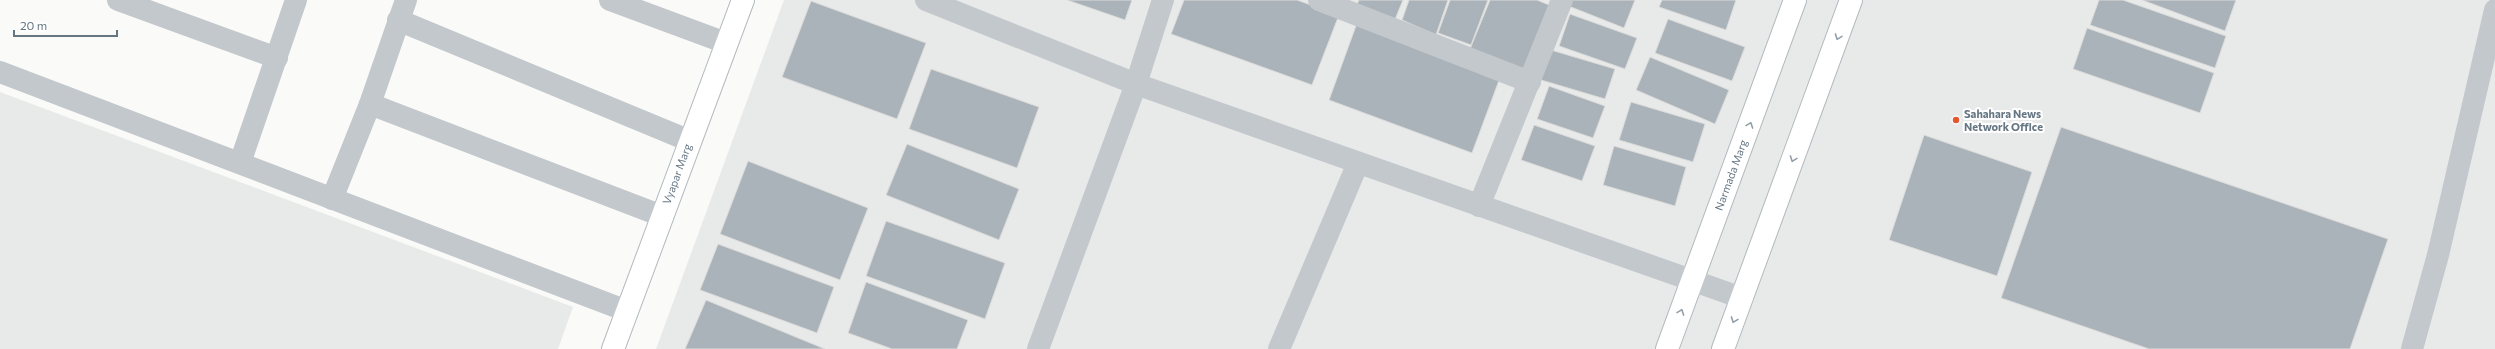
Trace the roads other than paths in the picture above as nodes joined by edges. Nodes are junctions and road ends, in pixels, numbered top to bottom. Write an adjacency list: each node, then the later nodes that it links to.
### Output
1 (118, 0): 15 (street)
2 (296, 0): 15 (street)
3 (406, 0): 13 (street)
4 (610, 0): 14 (street)
5 (743, 0): 14 (street, Vyapar Marg)
6 (926, 0): 18 (street)
7 (1163, 0): 18 (street)
8 (1319, 0): 17 (street)
9 (1562, 0): 17 (street)
10 (1796, 0): 26 (street, Narmada Marg, one-way to 10)
11 (1851, 0): 27 (street, one-way to 27)
12 (2495, 10): 34 (street)
13 (398, 20): 19 (street); 20 (street)
14 (726, 43): 20 (street, Vyapar Marg)
15 (277, 58): 21 (street)
16 (0, 72): 21 (street)
17 (1530, 82): 24 (street)
18 (1136, 84): 22 (street); 30 (street)
19 (370, 104): 23 (street); 25 (street)
20 (690, 141): 25 (street, Vyapar Marg)
21 (240, 163): 23 (street)
22 (1358, 163): 24 (street); 31 (street)
23 (332, 198): 28 (street)
24 (1479, 206): 26 (street)
25 (662, 216): 28 (street, Vyapar Marg)
26 (1693, 280): 27 (street); 32 (street, Narmada Marg, one-way to 26)
27 (1742, 298): 33 (street, one-way to 33)
28 (627, 311): 29 (street, Vyapar Marg)
29 (612, 349)
30 (1038, 349)
31 (1279, 349)
32 (1667, 349)
33 (1723, 349)
34 (2412, 349)

